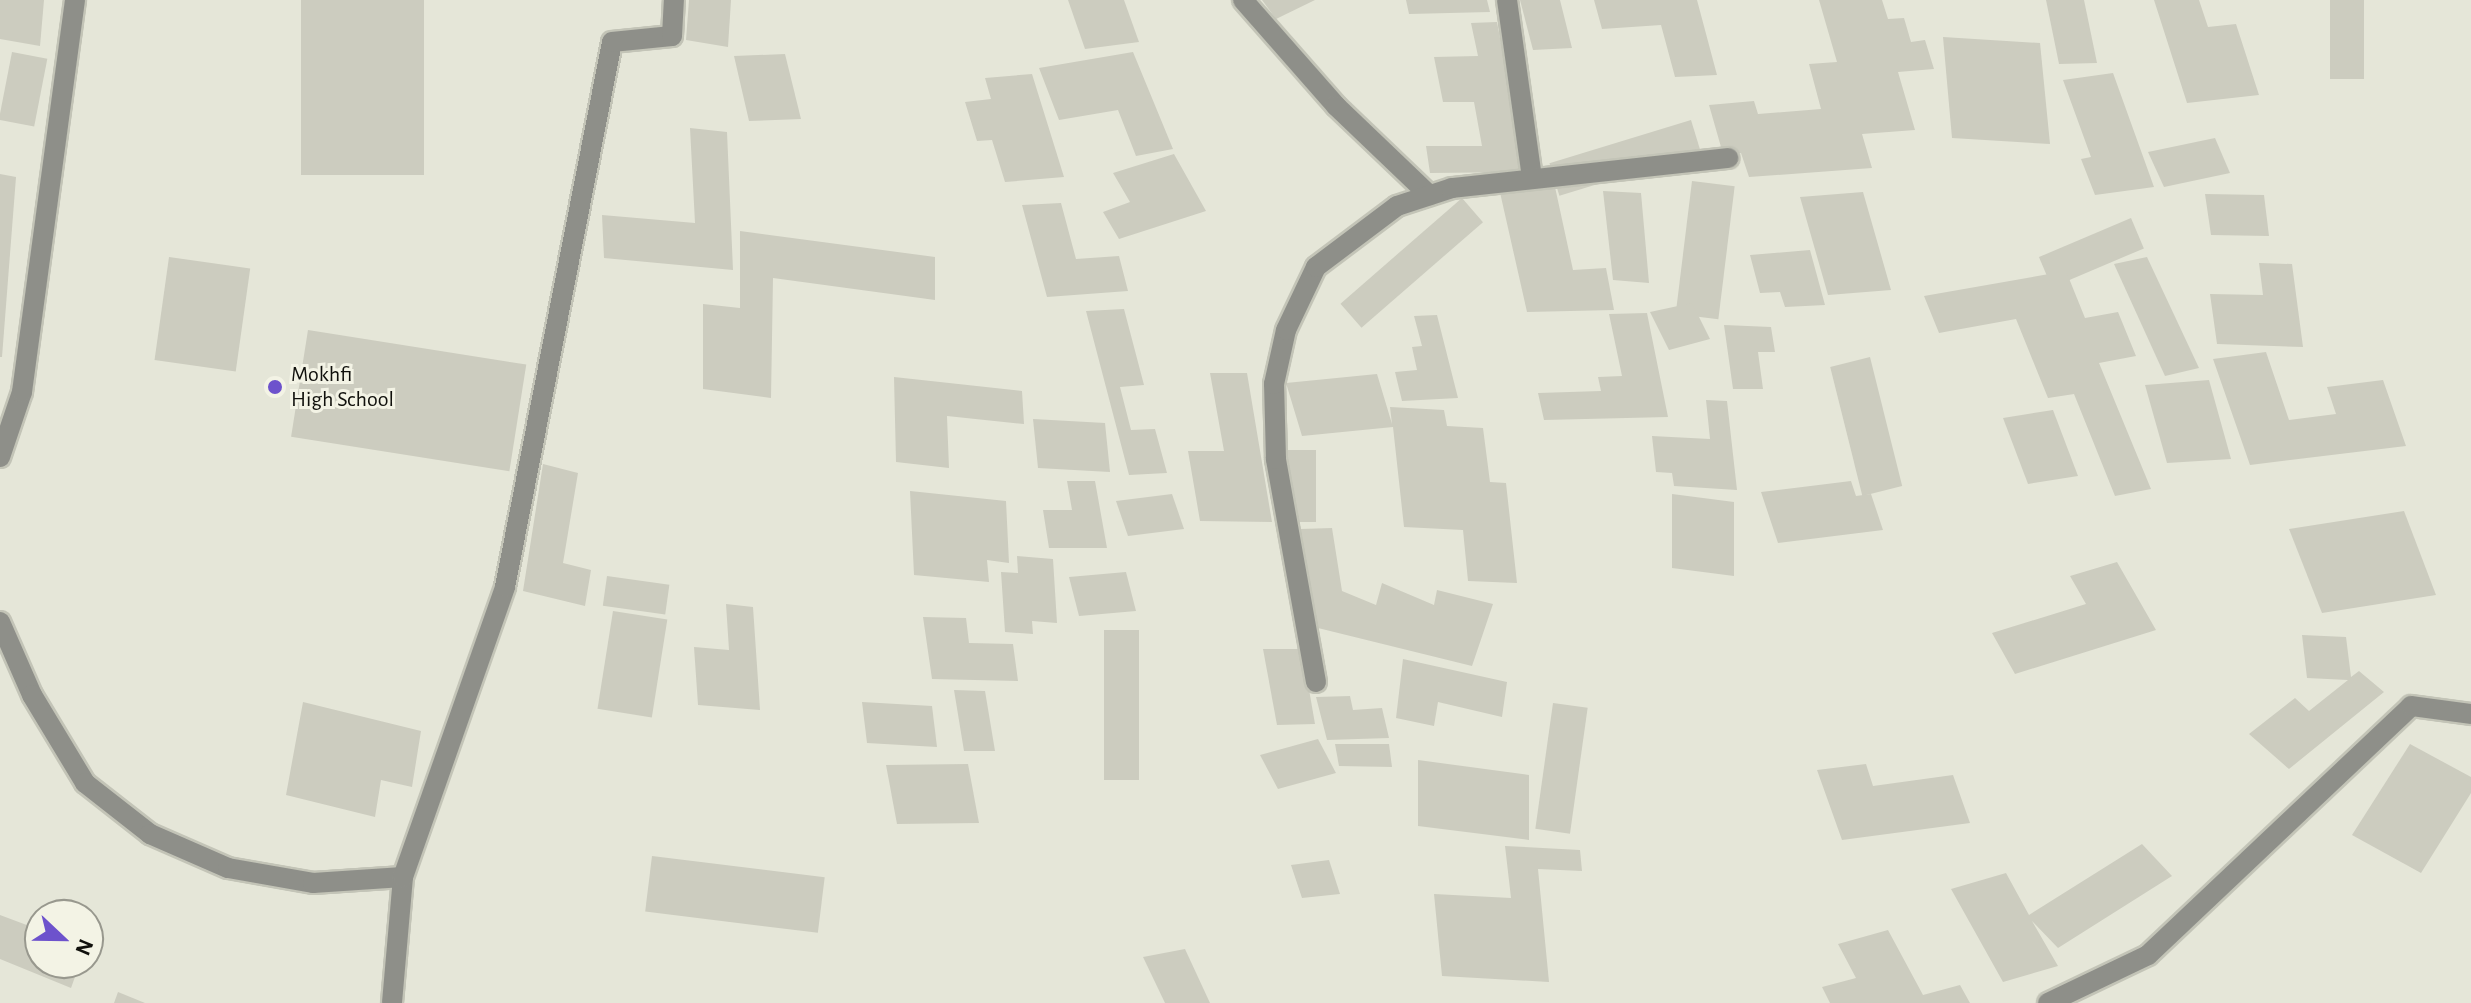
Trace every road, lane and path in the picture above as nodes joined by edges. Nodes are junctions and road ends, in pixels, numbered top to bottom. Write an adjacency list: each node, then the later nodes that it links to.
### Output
1 (75, 0): 8 (street)
2 (674, 0): 12 (street)
3 (1243, 0): 7 (street)
4 (1507, 0): 6 (street)
5 (1728, 158): 6 (street)
6 (1532, 177): 7 (street)
7 (1429, 195): 10 (street)
8 (0, 457)
9 (0, 622): 12 (street)
10 (1316, 682)
11 (2471, 714): 14 (street)
12 (403, 877): 13 (street)
13 (392, 1003)
14 (2048, 1003)

